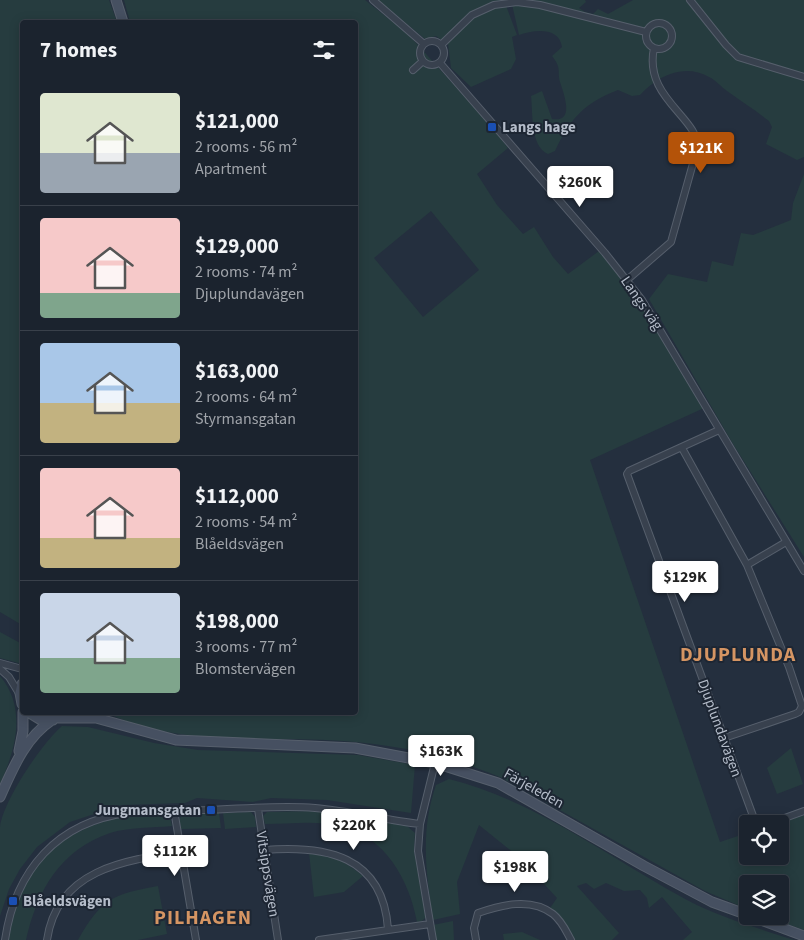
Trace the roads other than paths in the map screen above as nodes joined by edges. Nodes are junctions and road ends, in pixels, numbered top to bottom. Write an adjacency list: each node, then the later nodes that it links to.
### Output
1 (116, 0): 5 (main road)
2 (373, 0): 7 (street)
3 (690, 0): 13 (street)
4 (508, 2): 6 (street); 8 (street)
5 (122, 20)
6 (646, 32): 9 (street); 9 (street)
7 (424, 44): 8 (street); 10 (street)
8 (442, 44): 11 (street)
9 (654, 48): 14 (street)
10 (423, 61): 11 (street); 12 (street)
11 (440, 63): 14 (street, Langs väg)
12 (413, 70)
13 (804, 77)
14 (627, 280): 15 (street, Langs väg)
15 (720, 430): 16 (street, Djuplundavägen); 17 (street, Langs väg)
16 (682, 448): 18 (street); 29 (street, Djuplundavägen)
17 (786, 542): 18 (street); 19 (street, Langs väg)
18 (747, 565): 29 (street)
19 (804, 572)
20 (0, 663): 22 (street)
21 (0, 668): 23 (street)
22 (20, 668)
23 (20, 699)
24 (23, 715): 31 (main road)
25 (32, 715): 27 (main road)
26 (99, 715): 28 (main road, Färjeleden)
27 (59, 717): 28 (main road, Färjeleden); 31 (main road)
28 (112, 722): 30 (main road, Färjeleden)
29 (724, 738): 36 (street, Djuplundavägen)
30 (435, 763): 38 (street); 41 (main road, Färjeleden)
31 (14, 765): 32 (main road)
32 (0, 797)
33 (258, 809): 34 (street); 38 (street); 39 (street, Vitsippsvägen)
34 (174, 810): 40 (street); 46 (street)
35 (804, 811): 37 (street)
36 (753, 815)
37 (789, 816)
38 (420, 824): 42 (street)
39 (264, 850): 44 (street); 49 (street, Vitsippsvägen)
40 (182, 852): 47 (street); 48 (street)
41 (739, 912)
42 (430, 924): 44 (street); 51 (street)
43 (773, 925): 45 (main road, Färjeleden)
44 (388, 929): 50 (street)
45 (804, 936)
46 (5, 940)
47 (47, 940)
48 (196, 940)
49 (278, 940)
50 (319, 940)
51 (433, 940)
52 (476, 940): 53 (street)
53 (571, 940)

